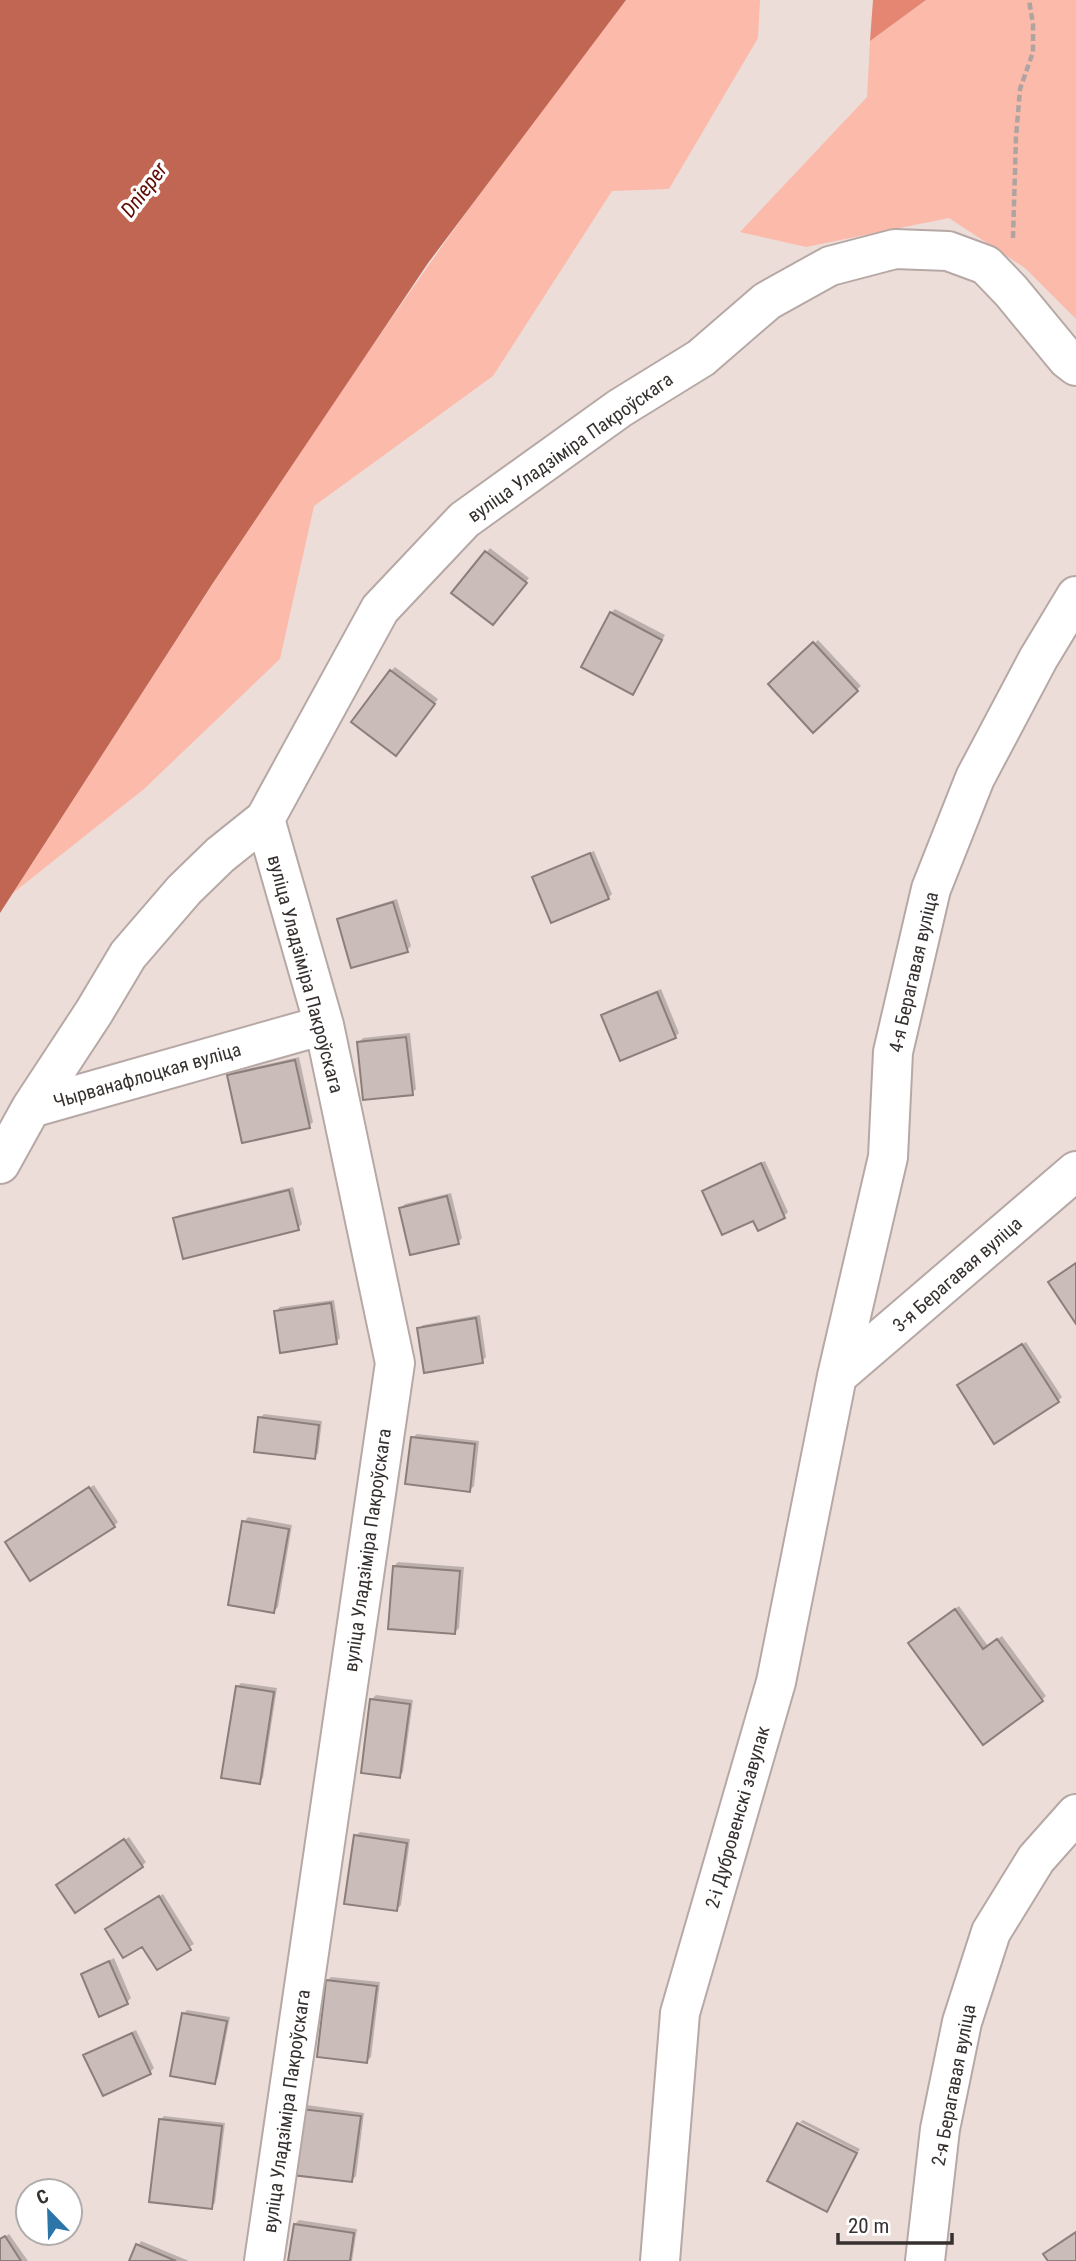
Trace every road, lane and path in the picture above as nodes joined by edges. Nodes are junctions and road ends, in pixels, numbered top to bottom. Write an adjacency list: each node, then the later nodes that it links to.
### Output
1 (1029, 0): 2 (path)
2 (1011, 291): 3 (street, вуліца Уладзіміра Пакроўскага); 5 (street, вуліца Уладзіміра Пакроўскага)
3 (1076, 366)
4 (1076, 596): 10 (street, 4-я Берагавая вуліца)
5 (265, 820): 6 (street, вуліца Уладзіміра Пакроўскага); 7 (street)
6 (324, 1025): 7 (street, Чырванафлоцкая вуліца); 12 (street, вуліца Уладзіміра Пакроўскага)
7 (31, 1108): 8 (street, Чырванафлоцкая вуліца)
8 (0, 1164)
9 (1076, 1171): 10 (street, 3-я Берагавая вуліца)
10 (837, 1376): 13 (street, 2-і Дубровенскі завулак)
11 (1076, 1814): 14 (street, 2-я Берагавая вуліца)
12 (264, 2261)
13 (660, 2261)
14 (925, 2261)

